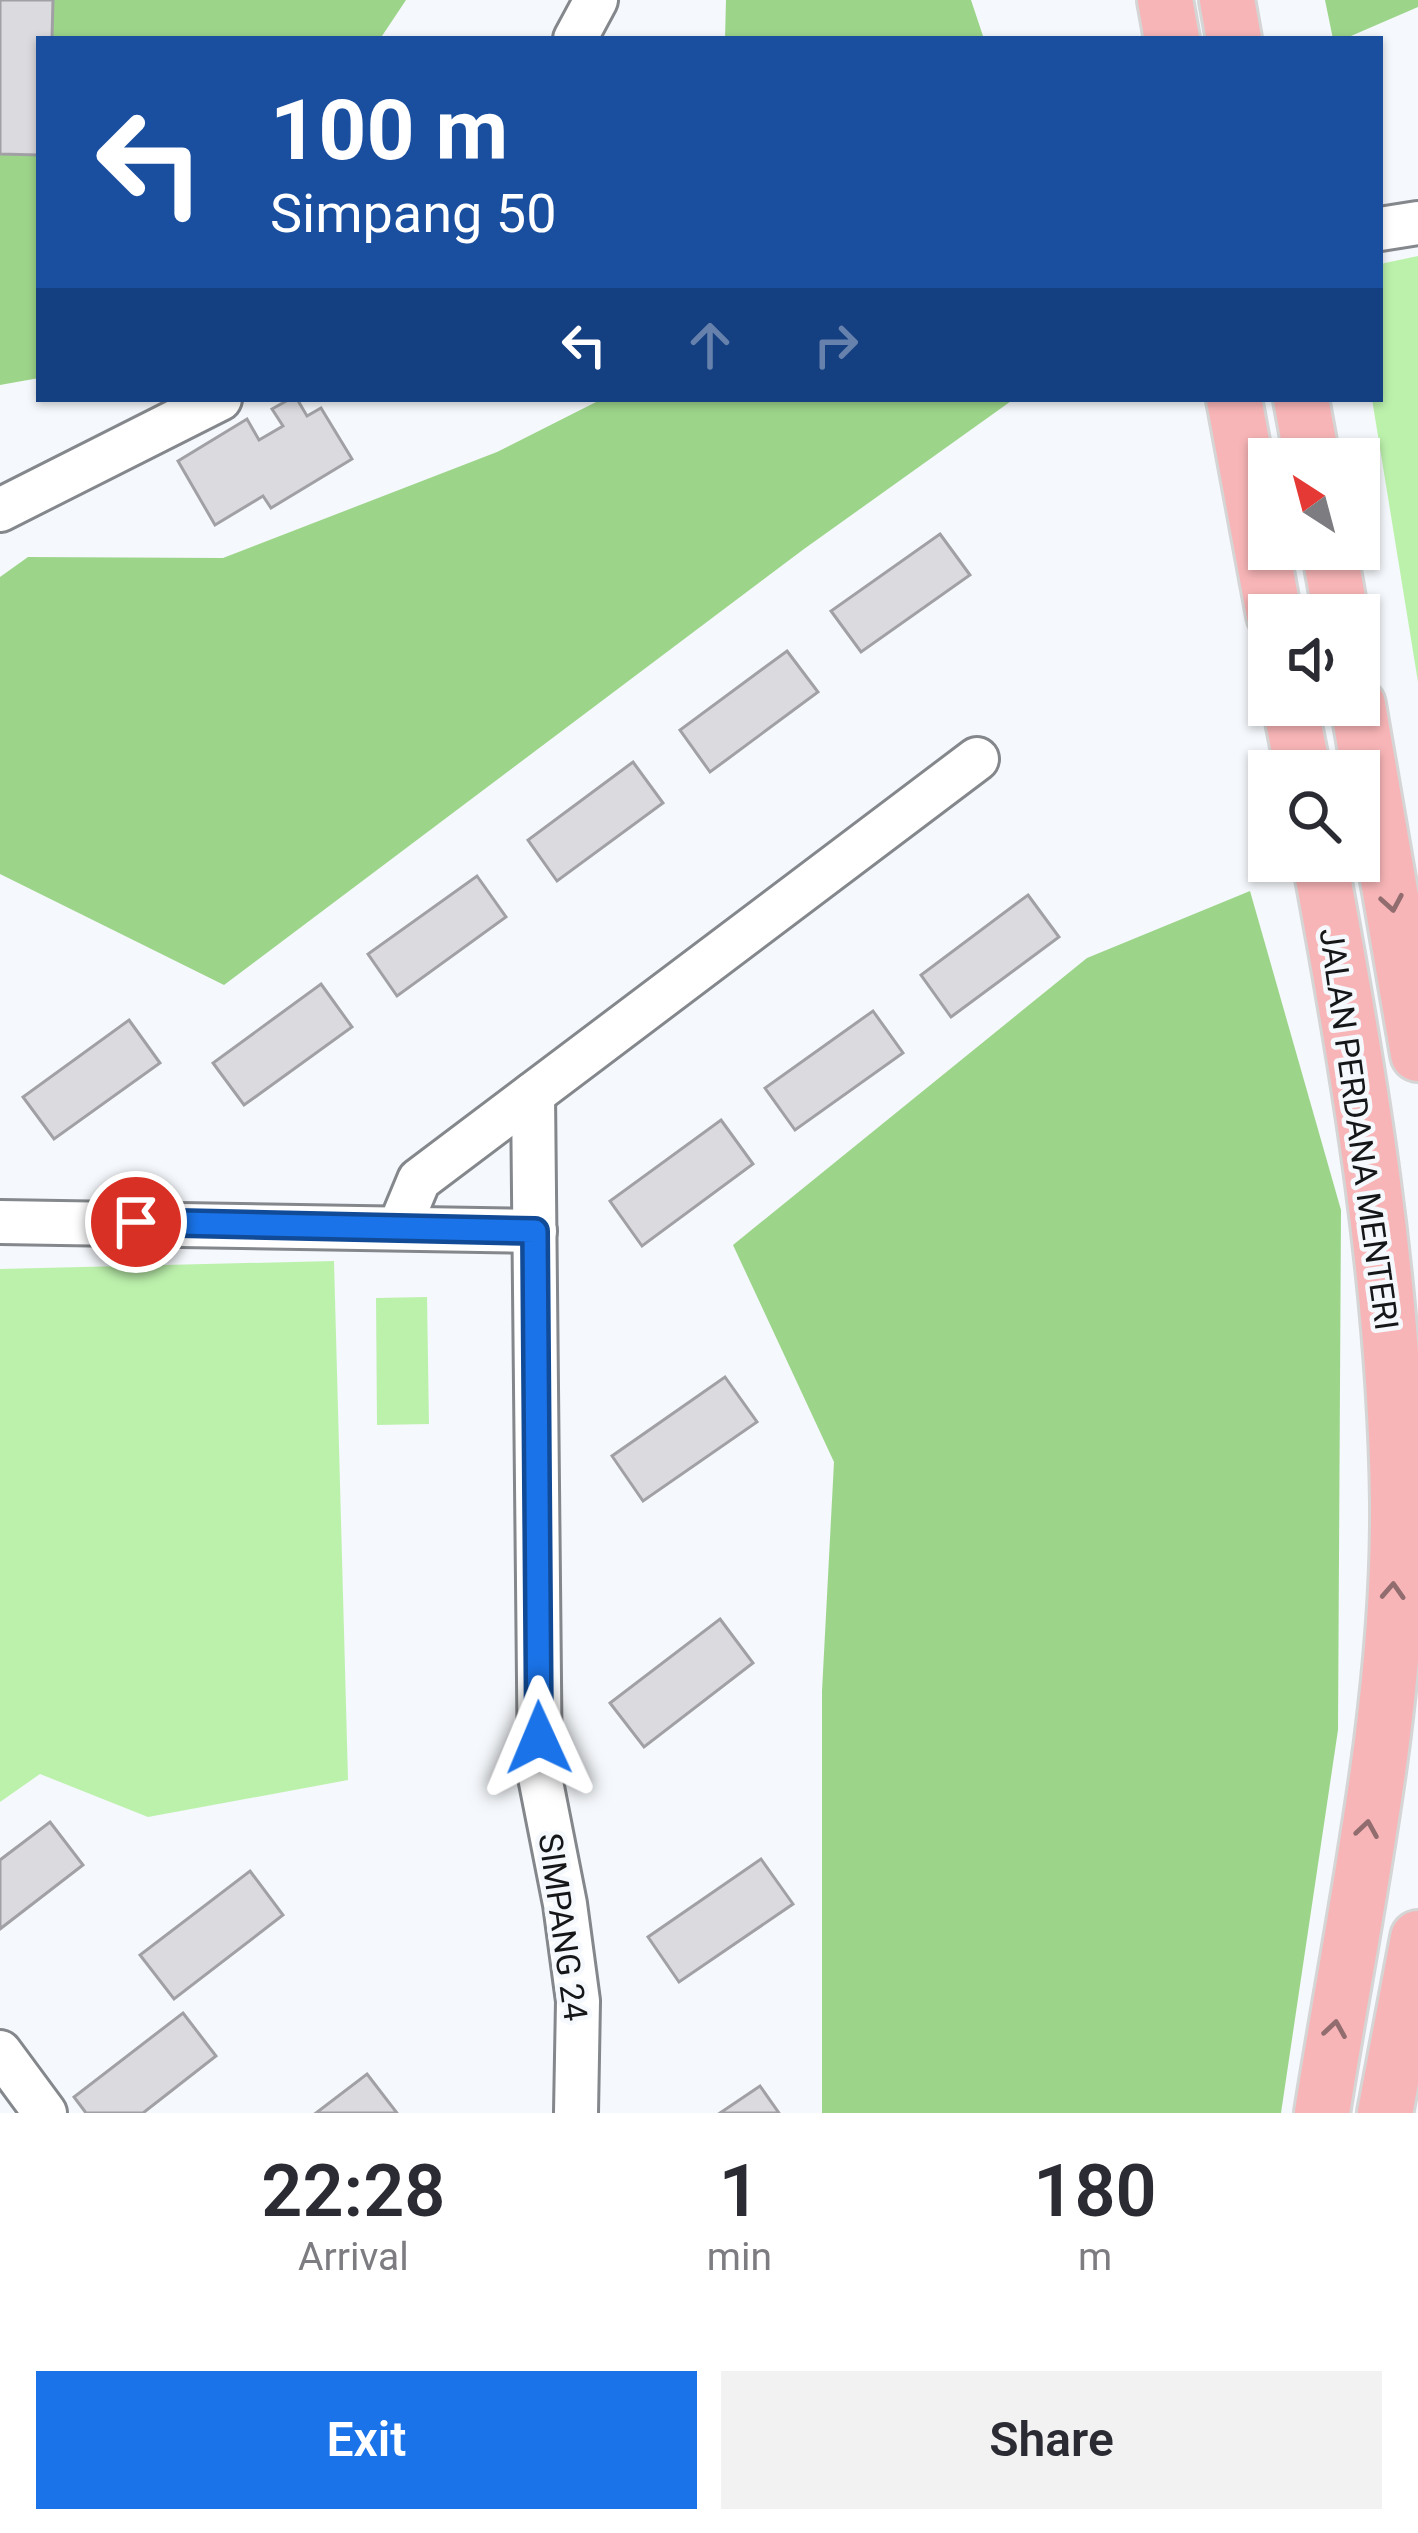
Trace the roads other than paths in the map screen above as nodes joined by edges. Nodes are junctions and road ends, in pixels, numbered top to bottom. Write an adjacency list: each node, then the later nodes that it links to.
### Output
1 (596, 0): 4 (street)
2 (1165, 0): 5 (main road)
3 (1227, 0): 6 (main road)
4 (577, 36)
5 (1171, 36)
6 (1233, 36)
7 (1418, 223): 8 (street)
8 (1383, 229)
9 (214, 402): 15 (street)
10 (1235, 402): 16 (main road)
11 (1268, 402): 13 (main road)
12 (1302, 402): 14 (main road)
13 (1274, 438)
14 (1308, 438)
15 (0, 509)
16 (1270, 594)
17 (1362, 726): 20 (main road, JALAN PERDANA MENTERI, one-way to 20)
18 (977, 758): 21 (street)
19 (1322, 882): 25 (main road, JALAN PERDANA MENTERI, one-way to 19)
20 (1418, 1054)
21 (533, 1094): 23 (street); 24 (street, SIMPANG 24)
22 (0, 1222): 23 (street)
23 (399, 1228): 24 (street)
24 (535, 1231): 29 (street, SIMPANG 24)
25 (1402, 1709): 30 (main road, JALAN PERDANA MENTERI, one-way to 25)
26 (1418, 1938): 31 (main road)
27 (0, 2052): 28 (street)
28 (45, 2113)
29 (576, 2113)
30 (1322, 2113)
31 (1385, 2113)

